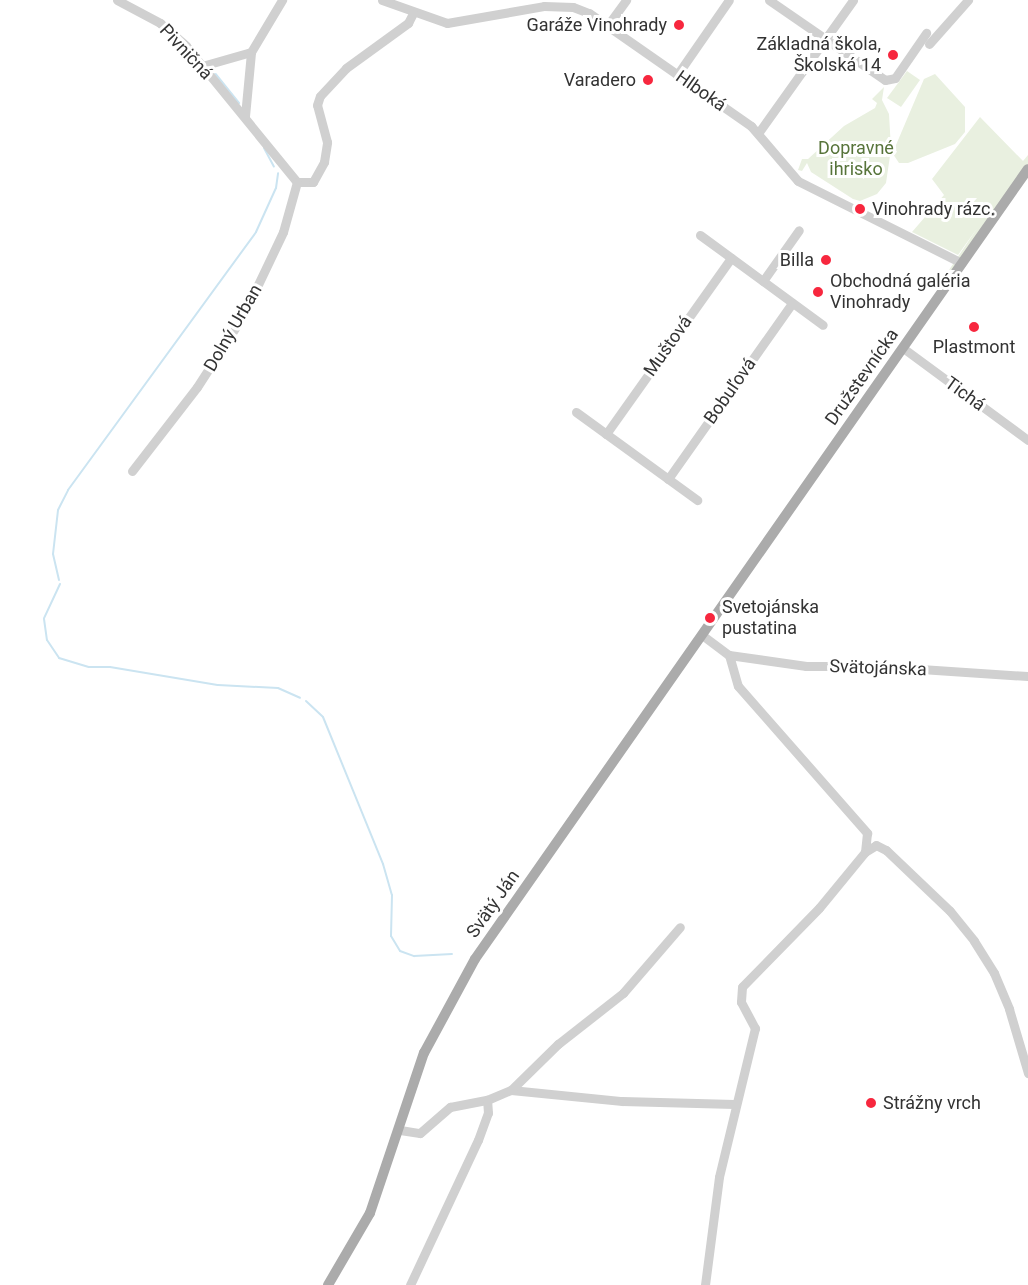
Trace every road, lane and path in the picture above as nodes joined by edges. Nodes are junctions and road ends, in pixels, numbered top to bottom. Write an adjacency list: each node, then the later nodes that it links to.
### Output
1 (117, 0): 9 (street, Pivničná)
2 (282, 0): 16 (street)
3 (382, 0): 11 (street, Hlboká)
4 (626, 0): 12 (street)
5 (729, 0): 18 (street)
6 (768, 0): 14 (street)
7 (853, 0): 14 (street)
8 (969, 0): 15 (street)
9 (134, 2): 17 (street, Pivničná)
10 (544, 3): 11 (street, Hlboká); 12 (street, Hlboká)
11 (413, 13): 22 (street)
12 (608, 25): 18 (street, Hlboká)
13 (926, 33): 14 (street)
14 (825, 39): 20 (street)
15 (929, 44)
16 (251, 52): 17 (street); 19 (street)
17 (202, 66): 19 (street, Pivničná)
18 (677, 75): 20 (street, Hlboká)
19 (245, 116): 22 (street, Pivničná)
20 (759, 132): 26 (street, Hlboká)
21 (1028, 169): 26 (main road, Družstevnícka)
22 (297, 182): 34 (street, Dolný Urban)
23 (799, 230): 27 (street)
24 (700, 235): 25 (street)
25 (731, 258): 27 (street); 32 (street, Muštová)
26 (962, 263): 30 (main road, Družstevnícka)
27 (763, 281): 28 (street)
28 (792, 303): 29 (street); 35 (street, Bobuľová)
29 (824, 325)
30 (903, 348): 33 (street, Tichá); 37 (main road, Družstevnícka)
31 (576, 412): 32 (street)
32 (606, 434): 35 (street)
33 (1028, 440)
34 (132, 471)
35 (668, 479): 36 (street)
36 (697, 500)
37 (765, 546): 38 (main road, Svätý Ján)
38 (702, 635): 39 (street); 47 (main road, Svätý Ján)
39 (729, 655): 40 (street, Svätojánska); 41 (street)
40 (1028, 676)
41 (865, 852): 43 (street); 46 (street)
42 (680, 927): 44 (street)
43 (1028, 1073)
44 (511, 1090): 45 (street); 46 (street)
45 (487, 1100): 47 (street); 49 (street)
46 (734, 1104): 50 (street)
47 (400, 1130): 48 (main road, Svätý Ján)
48 (328, 1285)
49 (410, 1285)
50 (705, 1285)

